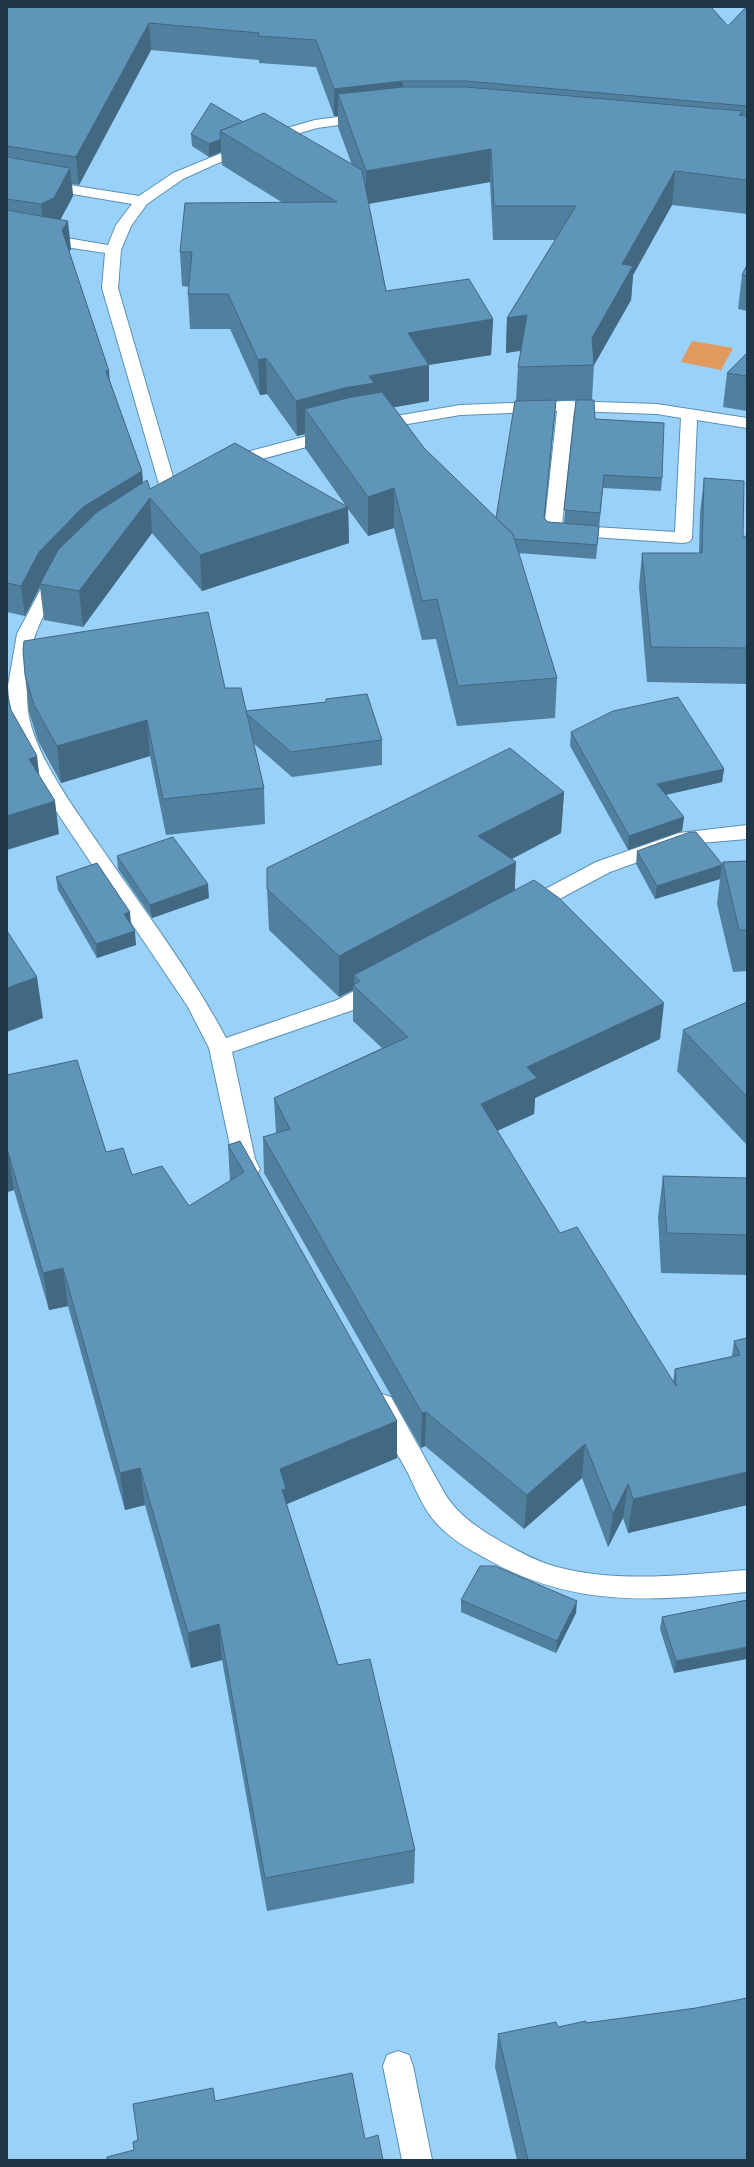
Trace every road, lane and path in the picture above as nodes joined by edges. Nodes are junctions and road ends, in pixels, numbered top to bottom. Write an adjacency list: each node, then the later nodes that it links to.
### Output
1 (382, 116): 3 (lane)
2 (7, 179): 3 (lane)
3 (142, 201): 5 (lane)
4 (7, 233): 5 (lane)
5 (113, 250): 10 (lane)
6 (566, 406): 7 (lane); 7 (lane); 9 (lane)
7 (688, 414): 8 (lane)
8 (747, 423)
9 (212, 473)
10 (152, 505)
11 (73, 563): 15 (lane)
12 (747, 832): 13 (lane)
13 (513, 915)
14 (394, 979): 15 (lane)
15 (220, 1048): 16 (lane)
16 (260, 1187)
17 (374, 1389): 18 (lane)
18 (747, 1581)
19 (398, 2066): 20 (lane)
20 (417, 2160)

